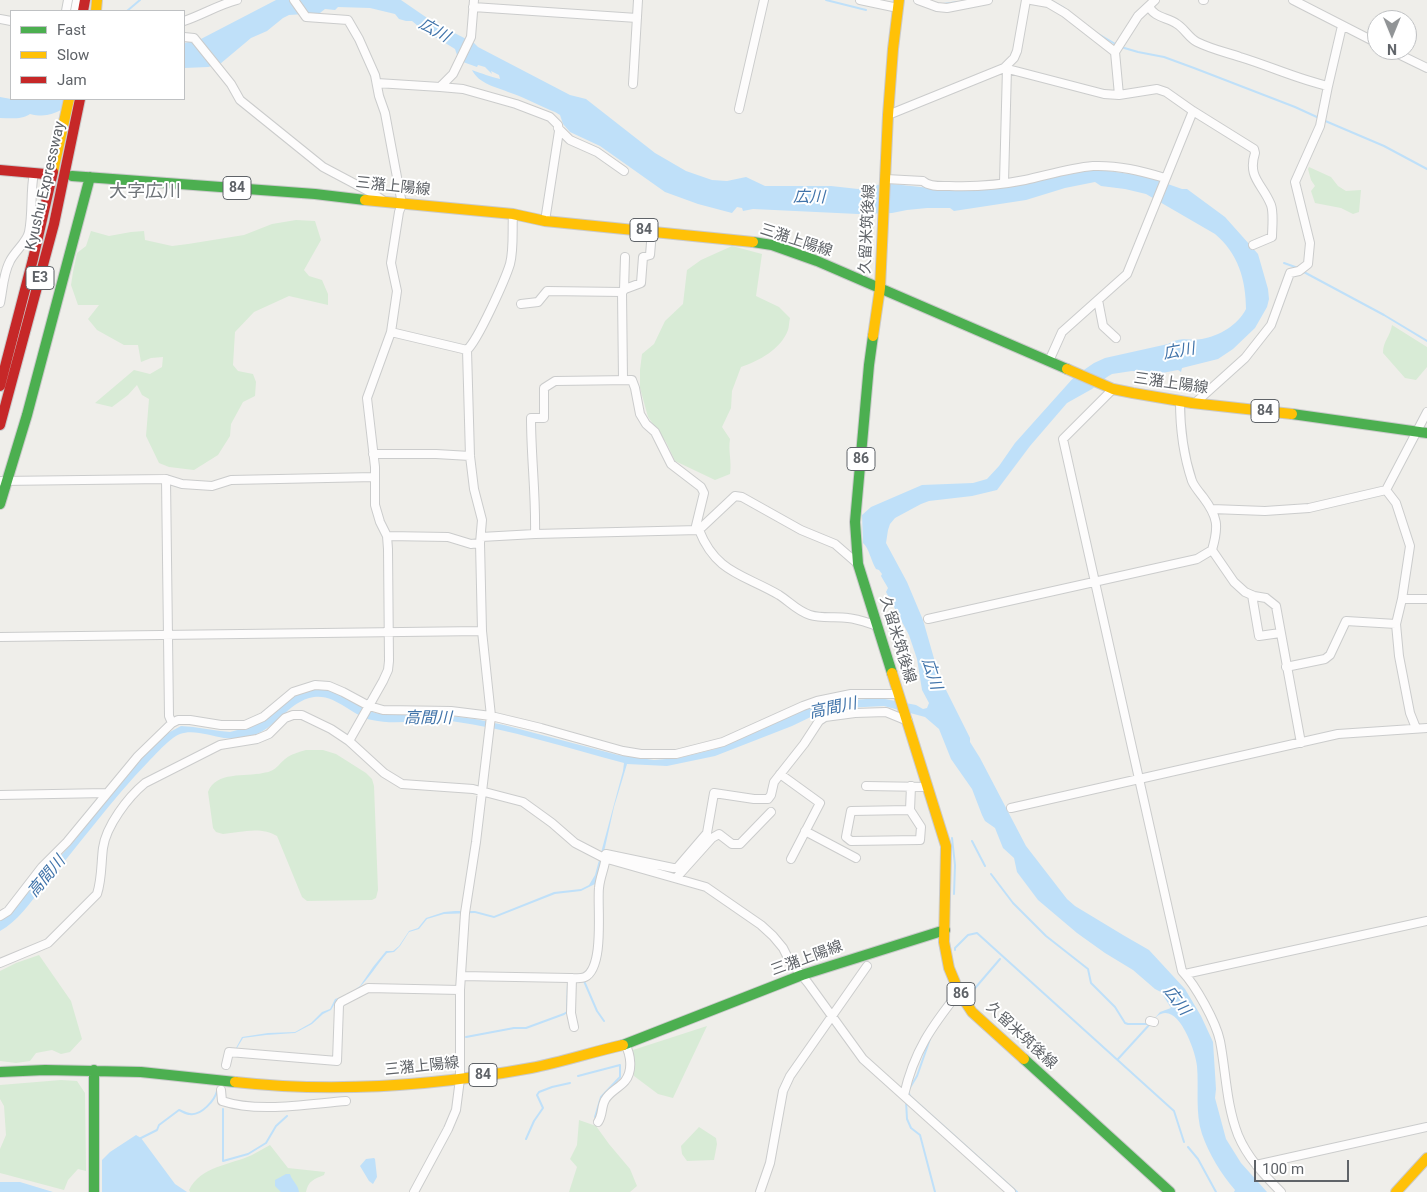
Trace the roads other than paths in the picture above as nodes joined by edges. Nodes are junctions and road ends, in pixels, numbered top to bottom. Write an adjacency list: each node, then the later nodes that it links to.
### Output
1 (237, 0): 15 (street)
2 (294, 0): 23 (street)
3 (638, 0): 14 (street)
4 (764, 0): 30 (street)
5 (860, 0): 13 (street)
6 (918, 0): 7 (street)
7 (988, 0)
8 (1026, 0): 21 (street)
9 (1031, 0): 19 (street)
10 (1293, 0): 16 (street)
11 (474, 3): 14 (street); 25 (street)
12 (1152, 3): 19 (street); 26 (street)
13 (899, 4): 32 (main road, 久留米筑後線 / 86)
14 (637, 18): 24 (street)
15 (185, 21)
16 (1342, 26): 18 (street); 26 (street)
17 (185, 36): 44 (street)
18 (1367, 38)
19 (1115, 52): 27 (street)
20 (1411, 60): 22 (street)
21 (1005, 68): 27 (street); 32 (street); 43 (street)
22 (1427, 68)
23 (377, 83): 25 (street); 45 (street)
24 (633, 84)
25 (440, 86): 34 (street)
26 (1328, 86): 64 (street)
27 (1119, 95): 31 (street)
28 (69, 100): 33 (main road, Kyushu Expressway / E3)
29 (80, 100): 33 (main road, Kyushu Expressway / E3)
30 (739, 109)
31 (1192, 111): 41 (street); 49 (street)
32 (888, 115): 42 (main road, 久留米筑後線 / 86)
33 (69, 128): 61 (main road, Kyushu Expressway / E3); 66 (main road, Kyushu Expressway / E3)
34 (558, 128): 36 (street); 47 (street)
35 (0, 170): 37 (main road)
36 (624, 171)
37 (34, 173): 38 (main road); 54 (street)
38 (45, 174)
39 (72, 176): 40 (main road, 三潴上陽線 / 84)
40 (90, 177): 44 (main road, 三潴上陽線 / 84); 72 (main road)
41 (1164, 179): 43 (street); 53 (street)
42 (886, 181): 43 (street); 51 (main road, 久留米筑後線 / 86)
43 (1004, 182)
44 (385, 202): 45 (main road, 三潴上陽線 / 84)
45 (402, 204): 46 (main road, 三潴上陽線 / 84); 56 (street)
46 (513, 214): 47 (main road, 三潴上陽線 / 84); 58 (street)
47 (545, 221): 48 (main road, 三潴上陽線 / 84)
48 (652, 231): 51 (main road, 三潴上陽線 / 84); 52 (street)
49 (1253, 245)
50 (625, 257): 52 (street)
51 (880, 288): 59 (main road, 三潴上陽線 / 84); 81 (main road, 久留米筑後線 / 86)
52 (623, 291): 55 (street); 60 (street)
53 (1098, 300): 57 (street); 59 (street)
54 (0, 303)
55 (521, 304)
56 (391, 332): 58 (street); 68 (street)
57 (1116, 338)
58 (467, 350): 69 (street)
59 (1049, 361): 62 (main road, 三潴上陽線 / 84)
60 (623, 380): 76 (street); 77 (street)
61 (0, 386)
62 (1110, 388): 63 (main road, 三潴上陽線 / 84); 82 (street)
63 (1180, 401): 64 (main road, 三潴上陽線 / 84); 75 (street)
64 (1195, 403): 67 (main road, 三潴上陽線 / 84)
65 (1427, 412): 67 (street)
66 (0, 425)
67 (1422, 432): 73 (street)
68 (372, 454): 69 (street); 70 (street)
69 (470, 456): 79 (street)
70 (375, 477): 71 (street); 78 (street)
71 (166, 479): 72 (street); 92 (street)
72 (4, 481): 74 (main road)
73 (1386, 490): 75 (street); 84 (street)
74 (0, 504)
75 (1212, 509): 80 (street)
76 (698, 528): 77 (street); 81 (street); 88 (street)
77 (535, 534): 79 (street)
78 (387, 536): 79 (street); 90 (street)
79 (481, 540): 89 (street)
80 (1212, 550): 82 (street); 83 (street)
81 (858, 564): 88 (main road, 久留米筑後線 / 86)
82 (1094, 583): 86 (street); 105 (street)
83 (1252, 595): 91 (street); 91 (street)
84 (1402, 599): 85 (street); 87 (street)
85 (1427, 599)
86 (928, 619)
87 (1396, 624): 94 (street); 100 (street)
88 (878, 626): 95 (main road, 久留米筑後線 / 86)
89 (482, 631): 90 (street); 97 (street)
90 (389, 632): 92 (street); 96 (street)
91 (1280, 633): 94 (street)
92 (168, 636): 93 (street); 99 (street)
93 (0, 637)
94 (1286, 667): 103 (street)
95 (899, 696): 97 (street); 98 (main road, 久留米筑後線 / 86)
96 (368, 707): 97 (street); 99 (street); 102 (street)
97 (491, 716): 109 (street)
98 (907, 718): 104 (street); 108 (main road, 久留米筑後線 / 86)
99 (172, 723): 110 (street)
100 (1416, 728): 101 (street); 103 (street)
101 (1427, 728)
102 (349, 741): 109 (street); 123 (street)
103 (1302, 743): 105 (street)
104 (780, 774): 115 (street); 116 (street)
105 (1139, 780): 112 (street); 125 (street)
106 (866, 786): 107 (street)
107 (911, 786): 108 (street); 113 (street)
108 (928, 787): 122 (main road, 久留米筑後線 / 86)
109 (482, 792): 116 (street); 126 (street)
110 (106, 793): 111 (street); 120 (street)
111 (0, 795)
112 (1011, 808)
113 (910, 810): 113 (street)
114 (771, 812): 119 (street)
115 (805, 831): 117 (street); 118 (street)
116 (603, 858): 119 (street); 128 (street)
117 (856, 858)
118 (791, 859)
119 (677, 877): 127 (street)
120 (0, 916)
121 (1427, 921): 125 (street)
122 (945, 930): 127 (main road, 三潴上陽線 / 84); 130 (main road, 久留米筑後線 / 86)
123 (0, 963)
124 (867, 966): 131 (street)
125 (1185, 974): 144 (street)
126 (461, 976): 128 (street); 129 (street)
127 (802, 976): 131 (street); 133 (main road, 三潴上陽線 / 84)
128 (570, 978): 132 (street)
129 (460, 990): 134 (street); 137 (street)
130 (959, 992): 139 (street); 149 (main road, 久留米筑後線 / 86)
131 (832, 1018): 139 (street); 147 (street)
132 (574, 1027)
133 (626, 1044): 137 (main road, 三潴上陽線 / 84); 141 (street)
134 (226, 1065)
135 (94, 1070): 136 (main road, 三潴上陽線 / 84); 137 (main road, 三潴上陽線 / 84); 145 (main road)
136 (0, 1072)
137 (460, 1079): 146 (street)
138 (221, 1090): 140 (street)
139 (904, 1095): 148 (street)
140 (346, 1101)
141 (598, 1122)
142 (1427, 1127): 144 (street)
143 (1427, 1158): 151 (main road)
144 (1256, 1165): 150 (street)
145 (94, 1192)
146 (414, 1192)
147 (760, 1192)
148 (1011, 1192)
149 (1170, 1192)
150 (1281, 1192)
151 (1396, 1192)

